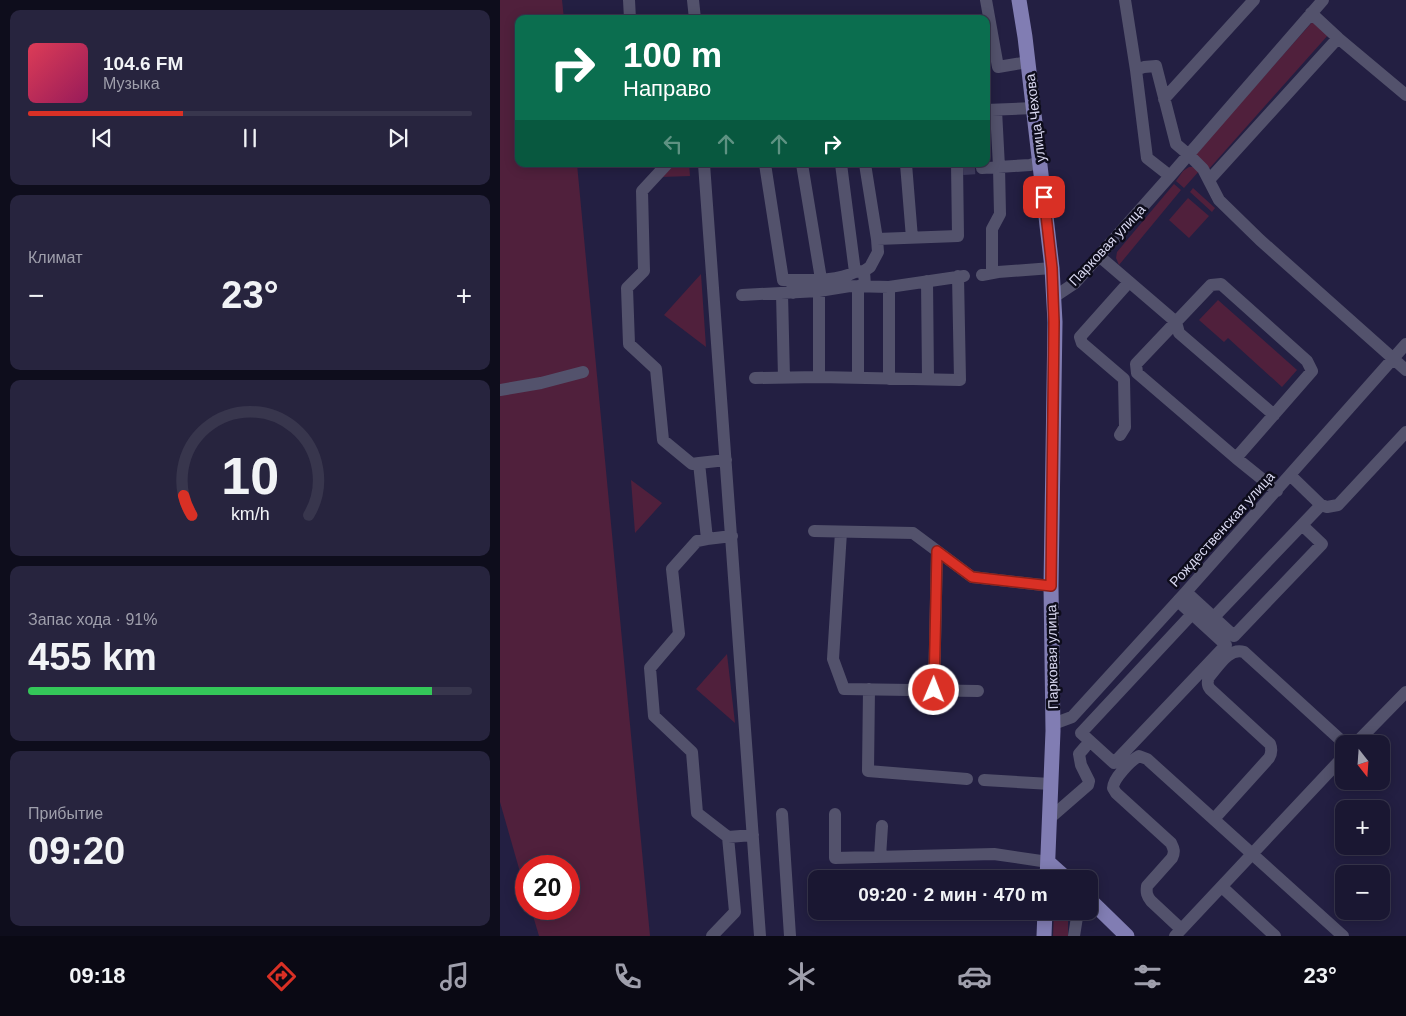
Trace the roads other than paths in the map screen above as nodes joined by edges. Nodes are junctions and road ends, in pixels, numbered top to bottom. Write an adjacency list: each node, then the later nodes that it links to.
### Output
1 (629, 0): 9 (street)
2 (693, 0): 10 (street)
3 (986, 0): 11 (street)
4 (1019, 0): 14 (main road, улица Чехова)
5 (1125, 0): 15 (street)
6 (1254, 0): 17 (street)
7 (1323, 0): 8 (street, Парковая улица)
8 (1312, 13): 13 (street); 20 (street, Парковая улица)
9 (630, 15)
10 (695, 15)
11 (989, 15)
12 (990, 22): 14 (street)
13 (1338, 38): 16 (street); 33 (street)
14 (1028, 62): 18 (main road, улица Чехова)
15 (1136, 70): 17 (street); 32 (street)
16 (1406, 95)
17 (1164, 99): 20 (street)
18 (1034, 108): 19 (street); 21 (main road, улица Чехова)
19 (991, 110): 30 (street)
20 (1189, 155): 32 (street, Парковая улица); 33 (street)
21 (1040, 162): 30 (street); 37 (main road, улица Чехова)
22 (664, 167): 65 (street)
23 (704, 167): 64 (street)
24 (765, 167): 39 (street)
25 (802, 167): 42 (street)
26 (842, 167): 38 (street)
27 (865, 167): 35 (street)
28 (906, 167): 34 (street)
29 (959, 167): 34 (street)
30 (999, 167): 31 (street); 37 (street)
31 (982, 168)
32 (1170, 176): 36 (street, Парковая улица)
33 (1209, 180): 50 (street)
34 (912, 238): 35 (street)
35 (877, 239): 38 (street)
36 (1099, 256): 41 (street); 47 (street, Парковая улица)
37 (1052, 268): 47 (main road, улица Чехова)
38 (860, 271): 42 (street); 43 (street)
39 (792, 280): 42 (street); 45 (street)
40 (927, 281): 44 (street); 58 (street); 58 (street)
41 (1129, 282): 48 (street); 62 (street)
42 (820, 285): 43 (street); 45 (street); 53 (street)
43 (862, 286): 44 (street); 56 (street)
44 (889, 287): 57 (street)
45 (788, 293): 46 (street); 55 (street)
46 (742, 295)
47 (1054, 297): 75 (main road, Парковая улица)
48 (1176, 322): 60 (street); 60 (street); 63 (street)
49 (1406, 344): 50 (street, Рождественская улица)
50 (1394, 360): 51 (street); 66 (street, Рождественская улица)
51 (1406, 370)
52 (583, 372): 59 (street)
53 (819, 377): 55 (street); 56 (street)
54 (756, 378): 55 (street)
55 (784, 378)
56 (858, 378): 57 (street)
57 (889, 379): 58 (street)
58 (928, 379)
59 (500, 390)
60 (1274, 415): 63 (street)
61 (1406, 432): 68 (street)
62 (1120, 436)
63 (1236, 458): 67 (street)
64 (726, 460): 65 (street); 72 (street)
65 (699, 463): 73 (street)
66 (1290, 475): 67 (street, Рождественская улица); 68 (street)
67 (1277, 491): 76 (street, Рождественская улица)
68 (1321, 505): 69 (street)
69 (1302, 525): 78 (street); 78 (street)
70 (814, 531): 71 (street)
71 (841, 532): 74 (street); 81 (street)
72 (732, 536): 73 (street); 100 (street)
73 (707, 539): 101 (street)
74 (937, 551): 75 (street); 82 (street)
75 (1051, 586): 87 (main road, Парковая улица)
76 (1182, 597): 77 (street); 78 (street); 79 (street, Рождественская улица)
77 (1192, 614): 80 (street); 86 (street)
78 (1214, 617)
79 (1133, 650): 80 (street); 83 (street, Рождественская улица)
80 (1147, 662): 86 (street)
81 (869, 689): 82 (street); 92 (street)
82 (934, 690): 84 (street)
83 (1096, 691): 86 (street); 87 (street, Рождественская улица)
84 (978, 692)
85 (1406, 692): 89 (street)
86 (1109, 703)
87 (1053, 724): 94 (main road, Парковая улица)
88 (1335, 735): 98 (street)
89 (1364, 735)
90 (1085, 747): 97 (street)
91 (1335, 766): 102 (street)
92 (967, 779)
93 (984, 780): 94 (street)
94 (1051, 784): 97 (main road, Парковая улица)
95 (782, 814): 116 (street)
96 (835, 814): 103 (street)
97 (1050, 818): 104 (main road, Парковая улица)
98 (1214, 819): 102 (street); 113 (street)
99 (882, 826): 103 (street)
100 (753, 835): 101 (street); 109 (street)
101 (728, 837): 110 (street)
102 (1252, 854): 107 (street); 121 (street)
103 (880, 857): 104 (street)
104 (1048, 862): 105 (main road, Парковая улица); 106 (main road)
105 (1048, 870)
106 (1057, 870)
107 (1222, 887): 113 (street); 120 (street)
108 (1098, 908): 119 (main road)
109 (758, 910): 110 (street); 115 (street)
110 (735, 912): 114 (street)
111 (1045, 920): 117 (main road)
112 (1077, 920): 118 (street)
113 (1178, 933)
114 (712, 936)
115 (760, 936)
116 (790, 936)
117 (1044, 936)
118 (1074, 936)
119 (1127, 936)
120 (1275, 936)
121 (1343, 936)

